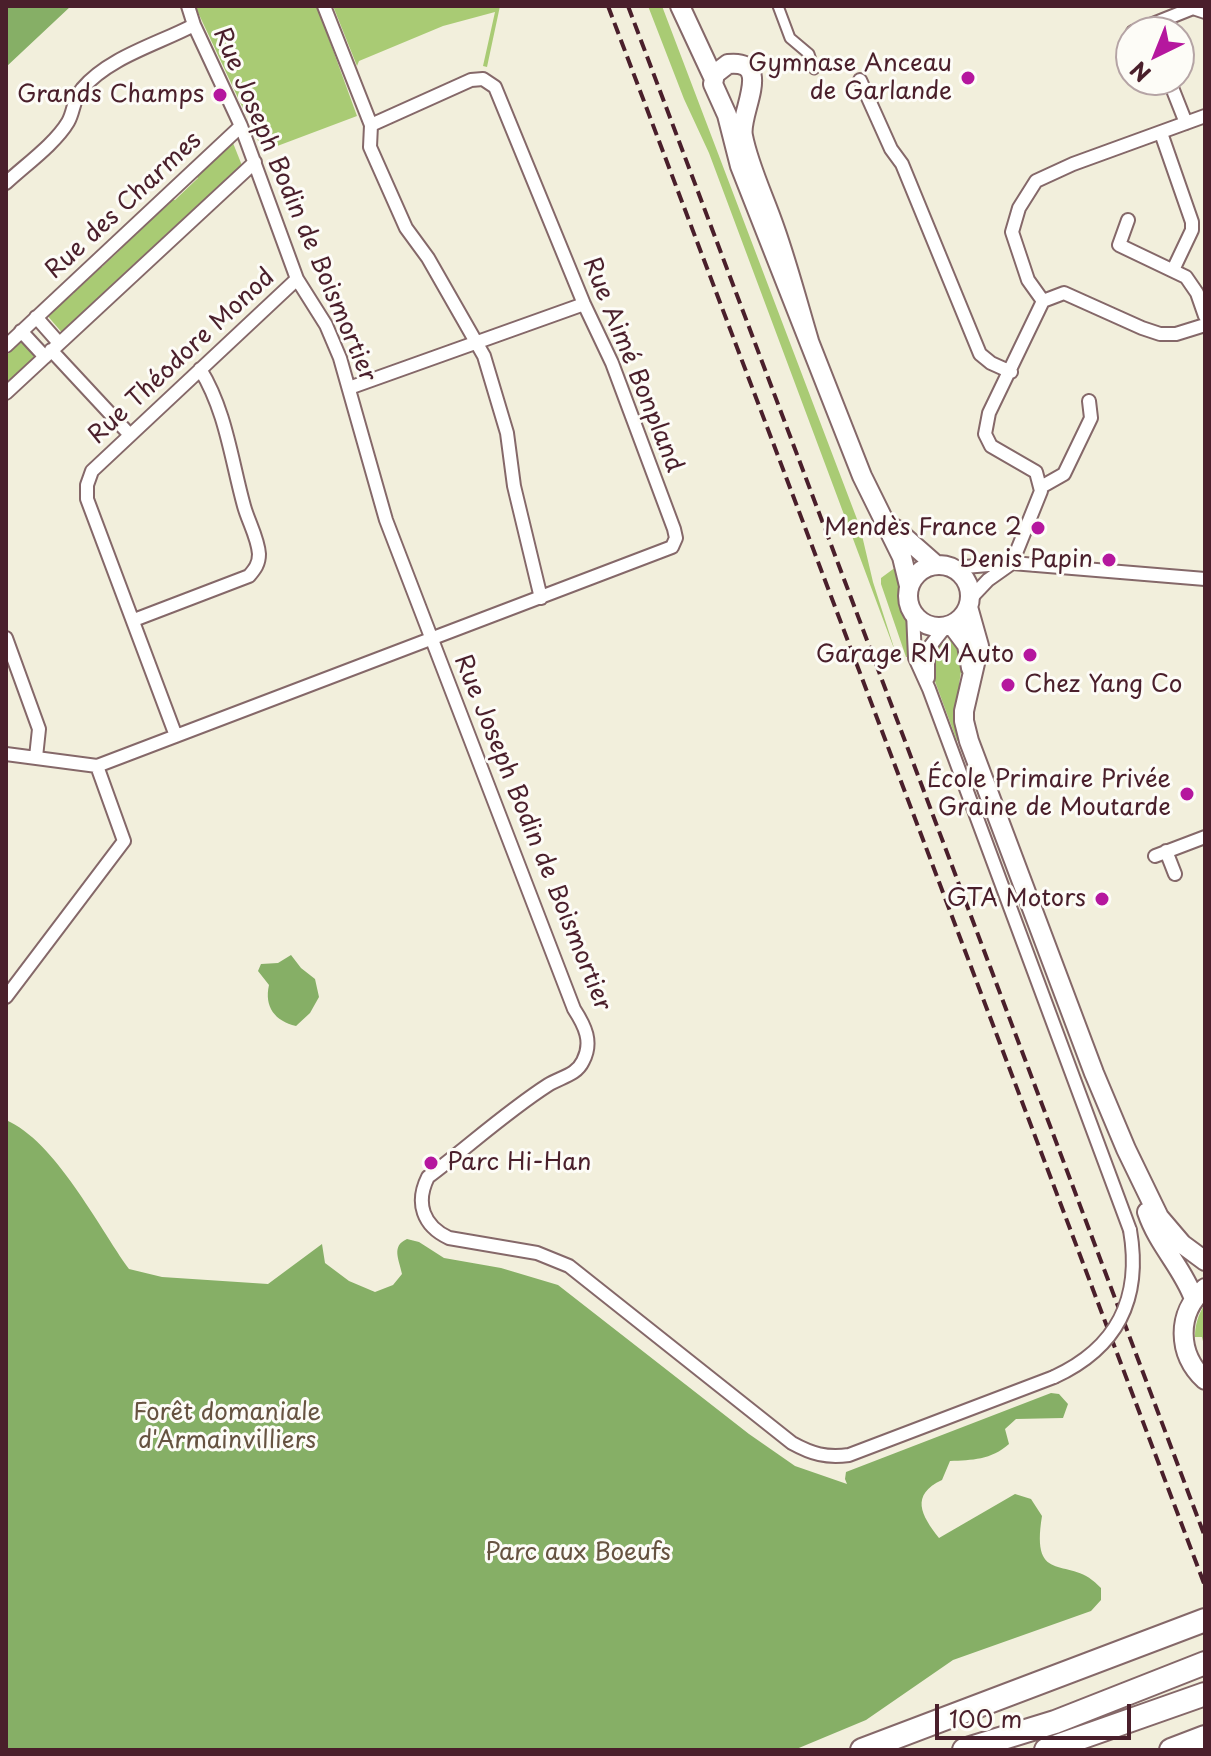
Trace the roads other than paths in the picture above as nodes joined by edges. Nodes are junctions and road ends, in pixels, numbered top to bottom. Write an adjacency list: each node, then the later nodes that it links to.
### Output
1 (188, 6): 8 (street, Rue Joseph Bodin de Boismortier)
2 (324, 6): 18 (street)
3 (680, 6): 11 (main road)
4 (691, 6): 9 (main road)
5 (778, 6): 10 (street)
6 (1205, 12): 7 (street)
7 (1176, 16)
8 (194, 25): 19 (street, Rue Joseph Bodin de Boismortier); 22 (street)
9 (728, 64): 11 (main road); 14 (main road)
10 (814, 69)
11 (714, 79): 15 (main road)
12 (860, 80): 37 (street)
13 (1175, 96): 17 (street)
14 (749, 98): 15 (main road); 32 (main road)
15 (720, 99): 32 (main road)
16 (1205, 116): 17 (street)
17 (1186, 123): 20 (street)
18 (371, 125): 27 (street, Rue Aimé Bonpland); 33 (street)
19 (241, 126): 21 (street, Rue Joseph Bodin de Boismortier); 29 (street, Rue des Charmes)
20 (1161, 133): 24 (street); 26 (street)
21 (255, 162): 25 (street, Rue Joseph Bodin de Boismortier); 35 (street)
22 (6, 183)
23 (1128, 220): 24 (street)
24 (1173, 270): 28 (street)
25 (297, 279): 36 (street, Rue Théodore Monod); 38 (street, Rue Joseph Bodin de Boismortier)
26 (1043, 301): 30 (street); 37 (street)
27 (584, 304): 33 (street); 48 (street, Rue Aimé Bonpland)
28 (1205, 316)
29 (36, 317): 31 (street, Rue des Charmes); 35 (street)
30 (1205, 325)
31 (21, 331): 34 (street, Rue des Charmes); 35 (street)
32 (809, 341): 43 (main road)
33 (477, 343): 38 (street); 48 (street)
34 (6, 346)
35 (52, 350): 39 (street); 41 (street)
36 (200, 369): 41 (street, Rue Théodore Monod); 51 (street)
37 (1011, 372): 42 (street)
38 (349, 388): 54 (street, Rue Joseph Bodin de Boismortier)
39 (6, 393)
40 (1089, 401): 42 (street)
41 (130, 435): 51 (street, Rue Théodore Monod)
42 (1041, 487): 44 (street)
43 (886, 521): 45 (main road); 47 (main road)
44 (1012, 563): 45 (street); 46 (street); 49 (street)
45 (945, 566): 47 (main road); 49 (main road)
46 (1205, 579)
47 (909, 586): 50 (main road)
48 (541, 598): 54 (street, Rue Aimé Bonpland)
49 (969, 603): 52 (main road); 55 (main road)
50 (913, 612): 52 (main road); 56 (street, Rue Joseph Bodin de Boismortier)
51 (134, 620): 57 (street, Rue Théodore Monod)
52 (948, 626): 55 (main road); 56 (street, Rue Joseph Bodin de Boismortier)
53 (6, 638): 59 (street)
54 (430, 638): 56 (street, Rue Joseph Bodin de Boismortier, bridge); 57 (street)
55 (970, 682): 64 (main road)
56 (929, 689)
57 (176, 736): 60 (street)
58 (6, 754): 59 (street)
59 (36, 757): 60 (street)
60 (97, 766): 63 (street)
61 (1205, 837): 62 (street)
62 (1175, 874)
63 (6, 997)
64 (1126, 1149): 65 (main road); 66 (main road)
65 (1205, 1261)
66 (1199, 1293): 67 (main road)
67 (1204, 1382)
68 (1205, 1620): 72 (highway)
69 (1196, 1666): 73 (highway)
70 (1202, 1696): 74 (highway)
71 (1205, 1737): 75 (highway)
72 (862, 1750)
73 (964, 1750)
74 (1046, 1750)
75 (1171, 1750)

